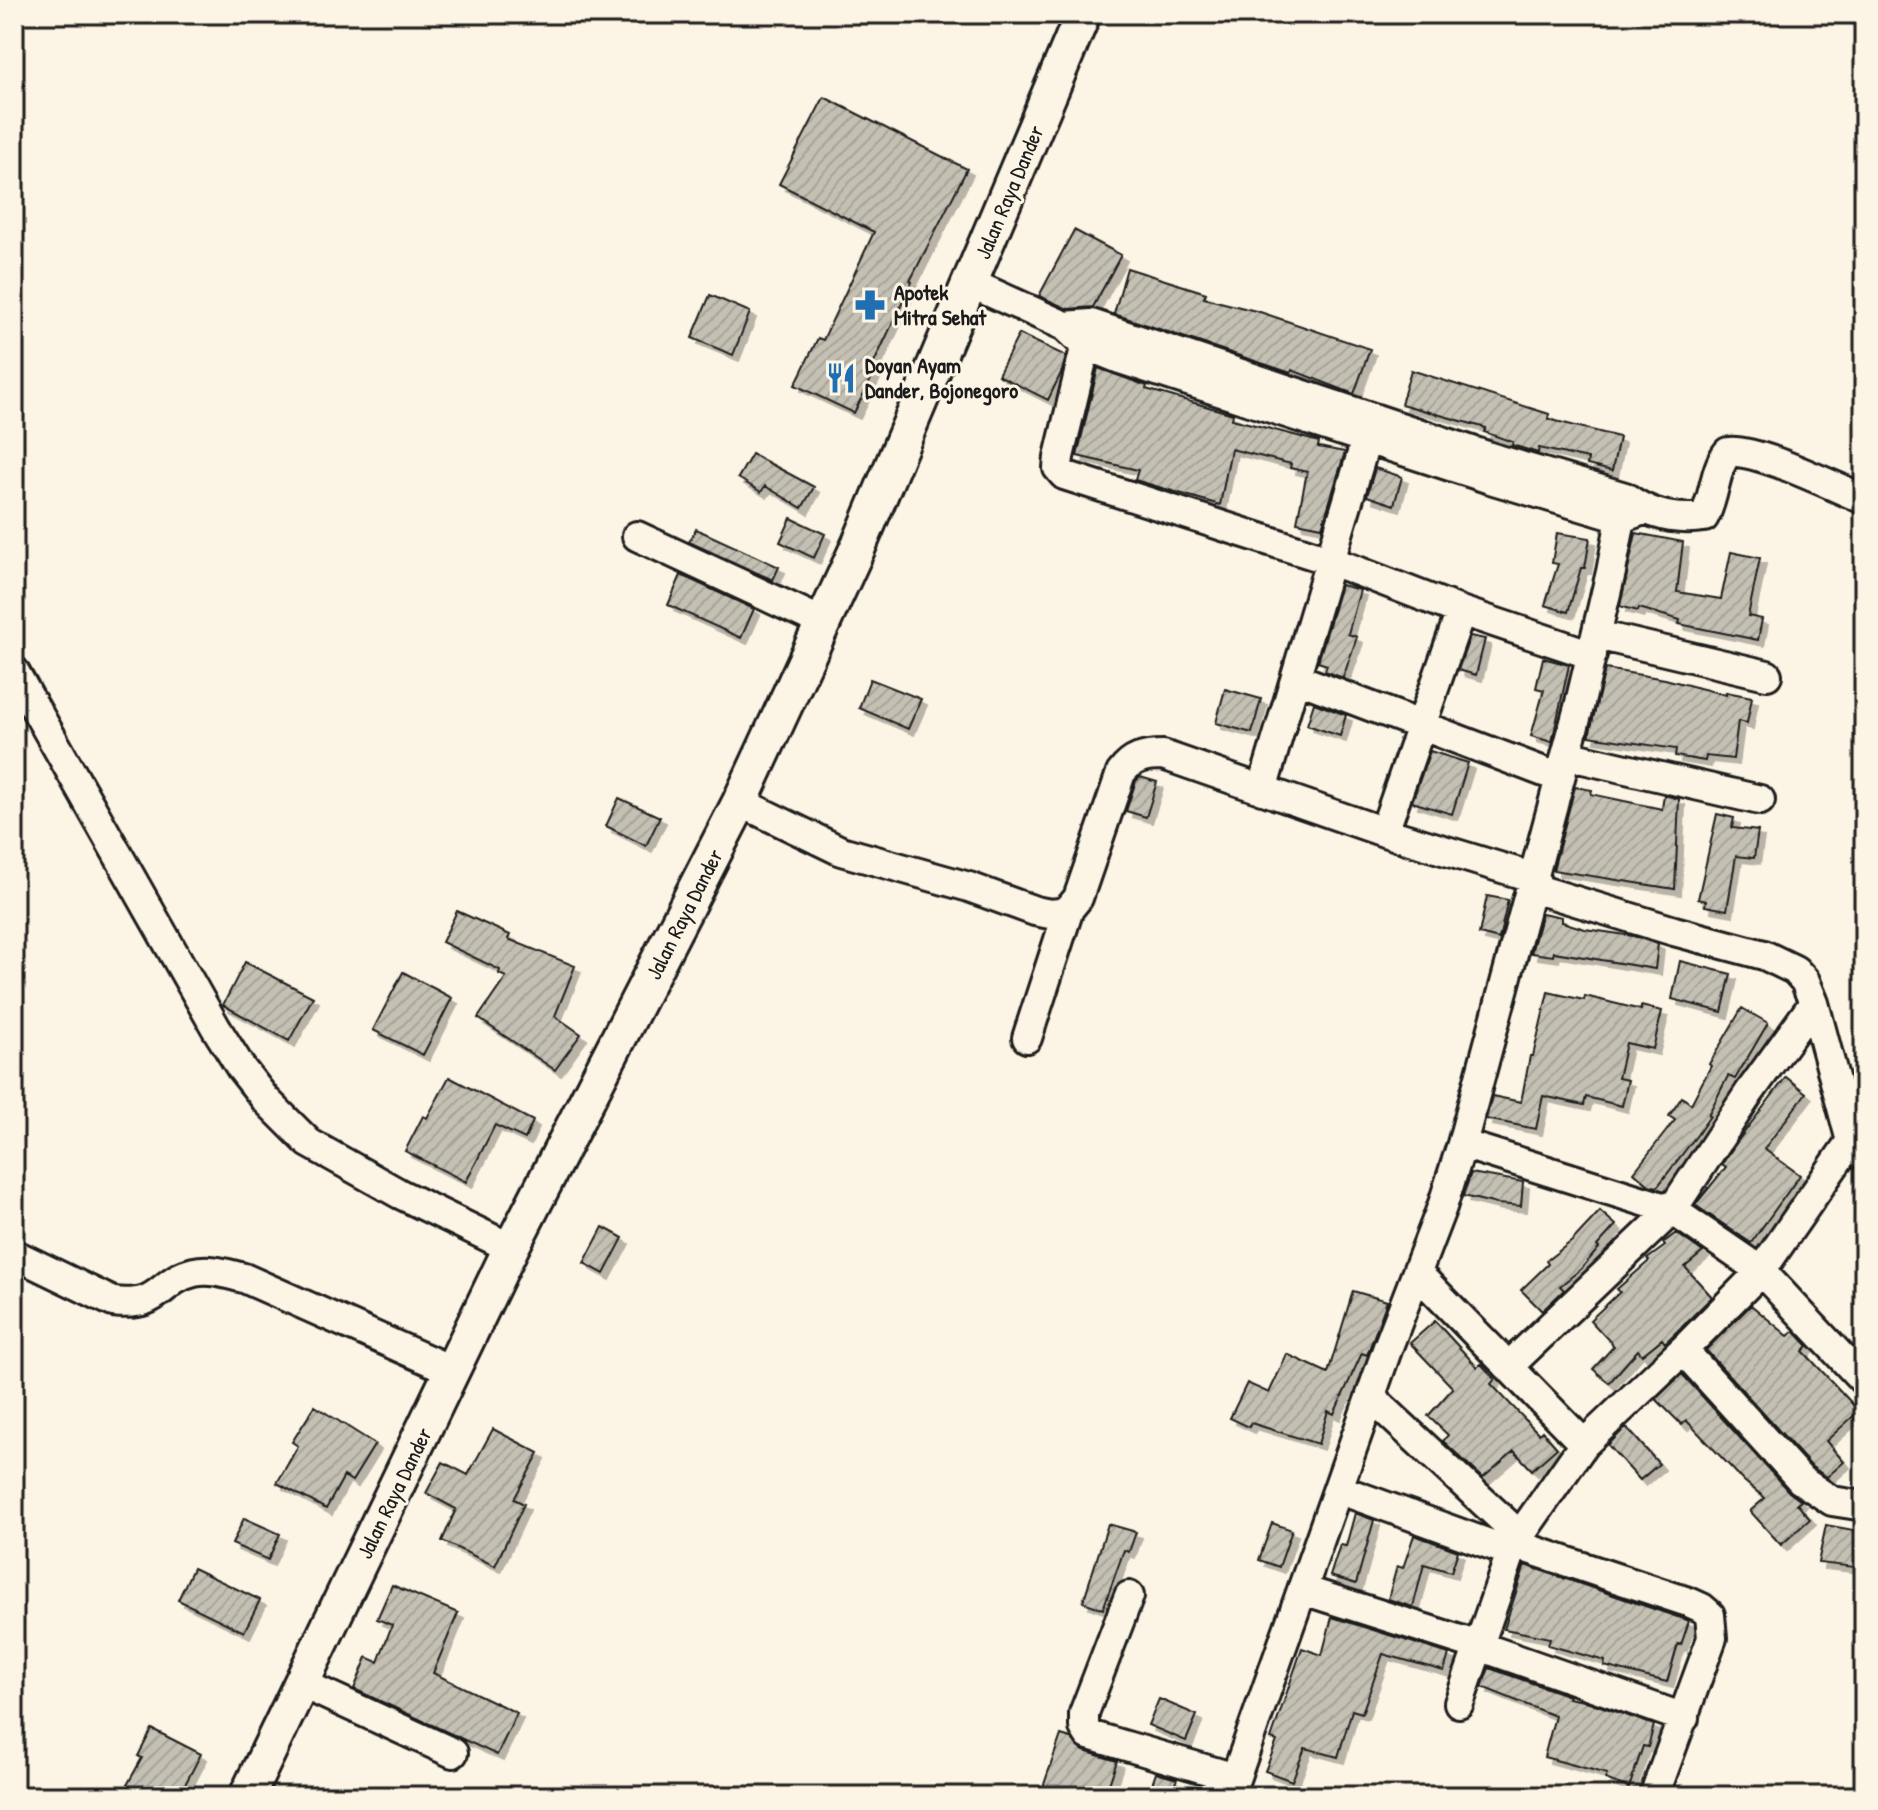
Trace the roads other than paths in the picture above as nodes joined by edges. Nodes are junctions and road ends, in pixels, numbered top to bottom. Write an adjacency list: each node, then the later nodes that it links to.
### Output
1 (1083, 14): 2 (main road, Jalan Raya Dander)
2 (970, 283): 3 (street); 10 (main road, Jalan Raya Dander)
3 (1080, 332): 4 (street); 8 (street)
4 (1370, 428): 6 (street); 8 (street)
5 (1864, 499): 6 (street)
6 (1629, 508): 11 (street)
7 (637, 536): 10 (street)
8 (1329, 560): 9 (street); 14 (street)
9 (1461, 611): 11 (street); 15 (street)
10 (824, 623): 19 (main road, Jalan Raya Dander)
11 (1594, 645): 13 (street); 16 (street)
12 (14, 671): 28 (street)
13 (1767, 675)
14 (1296, 678): 15 (street); 17 (street)
15 (1420, 726): 16 (street); 20 (street)
16 (1563, 767): 18 (street); 21 (street)
17 (1262, 790): 20 (street); 22 (street)
18 (1760, 800)
19 (740, 802): 22 (street); 28 (main road, Jalan Raya Dander)
20 (1384, 832): 21 (street)
21 (1534, 883): 23 (street); 25 (street)
22 (1069, 909): 24 (street)
23 (1814, 1003): 26 (street); 27 (street)
24 (1027, 1038)
25 (1462, 1144): 27 (street); 31 (street)
26 (1858, 1148): 30 (street)
27 (1672, 1210): 30 (street); 33 (street)
28 (511, 1248): 34 (main road, Jalan Raya Dander)
29 (14, 1254): 34 (street)
30 (1761, 1271): 32 (street); 35 (street)
31 (1417, 1273): 33 (street); 36 (street)
32 (1683, 1350): 37 (street); 39 (street)
33 (1510, 1365): 37 (street)
34 (453, 1371): 44 (main road, Jalan Raya Dander)
35 (1864, 1381)
36 (1371, 1397): 38 (street); 40 (street)
37 (1584, 1444): 40 (street)
38 (1338, 1489): 40 (street); 41 (street)
39 (1864, 1506)
40 (1515, 1544): 43 (street); 46 (street)
41 (1303, 1590): 43 (street); 48 (street)
42 (1129, 1596): 48 (street)
43 (1479, 1646): 45 (street); 46 (street)
44 (301, 1683): 47 (street); 49 (main road, Jalan Raya Dander)
45 (1459, 1703)
46 (1684, 1718): 50 (street)
47 (453, 1753)
48 (1232, 1787)
49 (247, 1796)
50 (1654, 1796)

